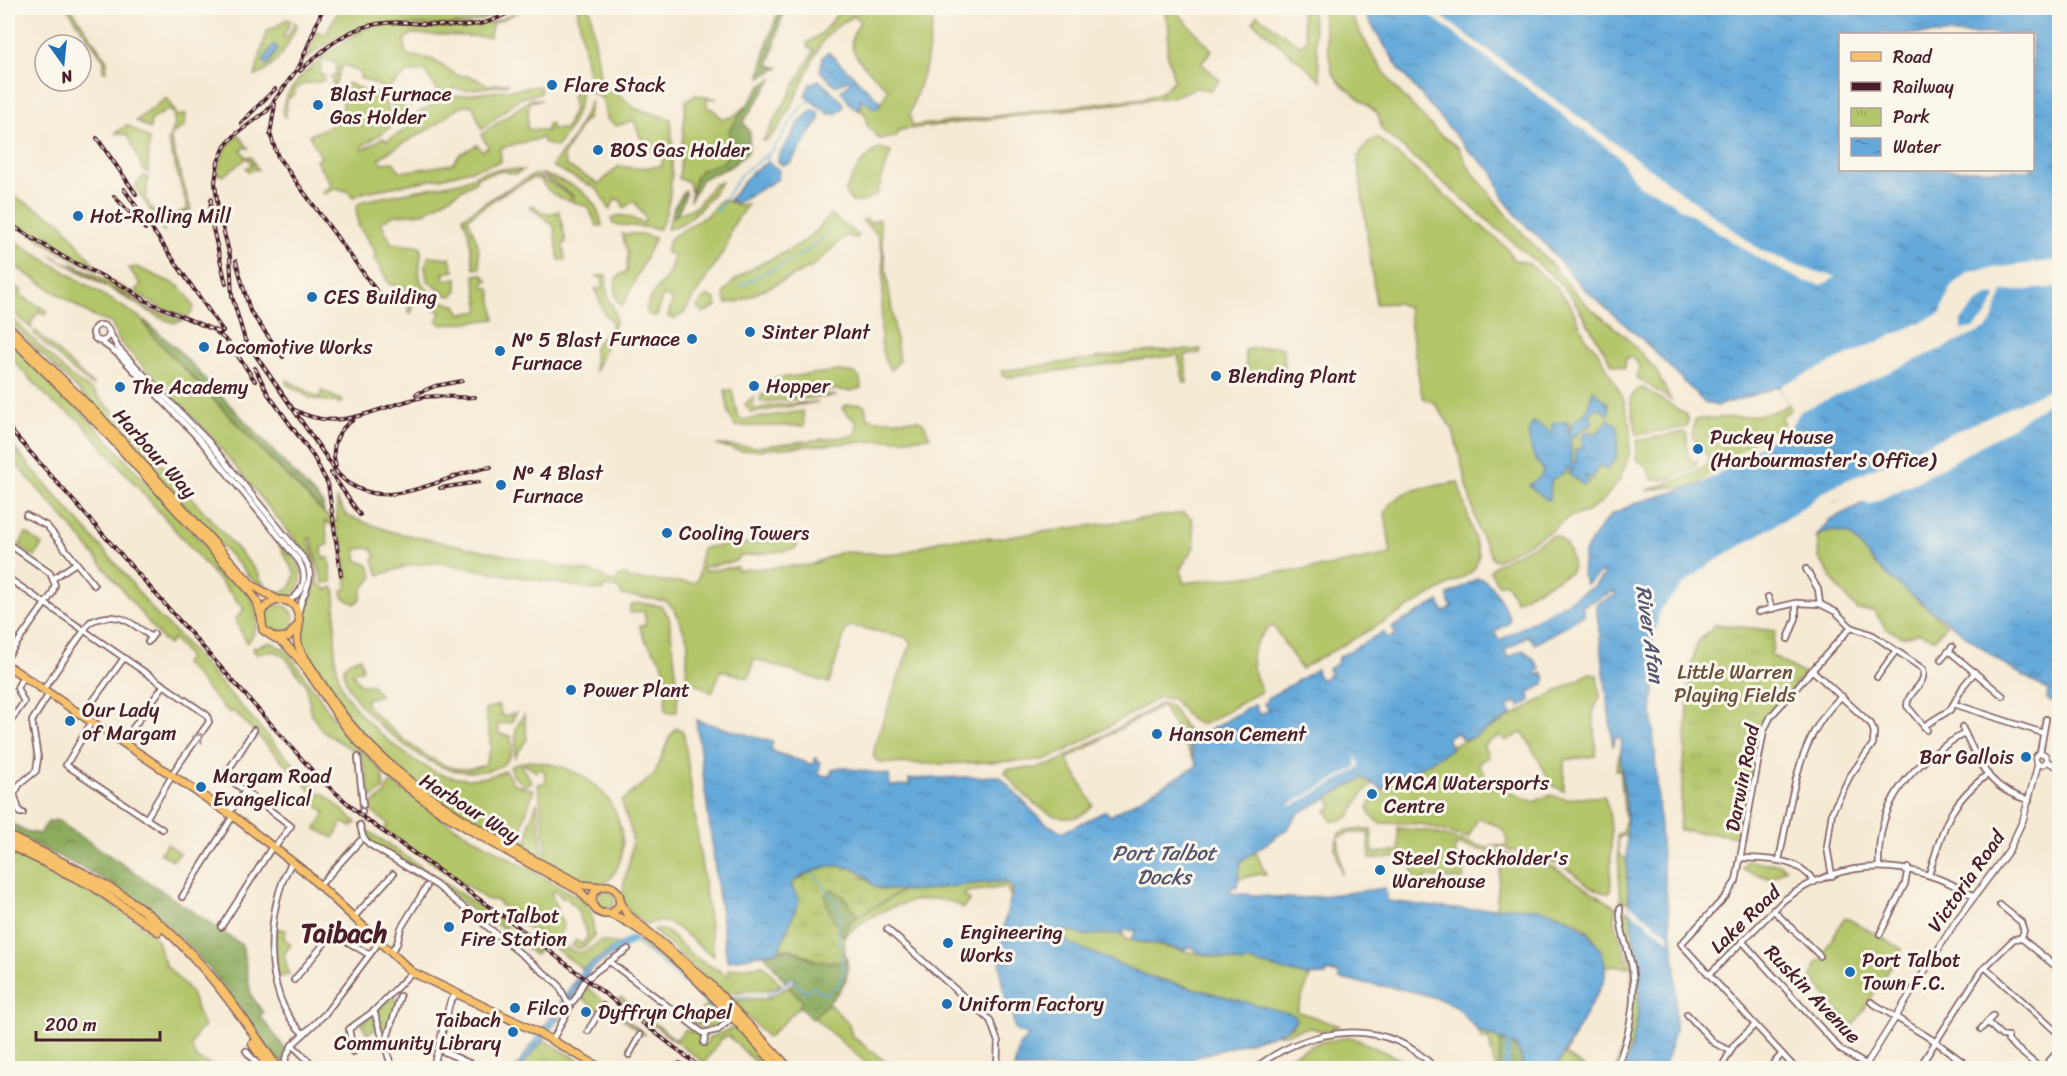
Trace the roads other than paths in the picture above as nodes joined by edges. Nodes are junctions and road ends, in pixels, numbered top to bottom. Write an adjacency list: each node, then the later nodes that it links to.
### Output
1 (8, 326): 13 (main road, Harbour Way)
2 (109, 331): 4 (street); 4 (street); 20 (street)
3 (8, 334): 21 (main road, Harbour Way)
4 (100, 341): 14 (street)
5 (30, 514): 7 (street)
6 (10, 544): 10 (street)
7 (76, 563): 10 (street); 11 (street)
8 (1806, 572): 17 (street)
9 (8, 578): 15 (street)
10 (54, 578): 15 (street)
11 (93, 582)
12 (1768, 597): 18 (street)
13 (278, 600): 14 (main road); 21 (main road)
14 (287, 601): 20 (main road)
15 (45, 603): 24 (street); 29 (street)
16 (1796, 603): 17 (street); 18 (street); 27 (street)
17 (1820, 604): 23 (street)
18 (1772, 609): 19 (street)
19 (1758, 612)
20 (298, 613): 22 (main road)
21 (260, 616): 26 (main road)
22 (298, 625): 26 (main road); 84 (main road, Harbour Way)
23 (1851, 627): 28 (street); 34 (street, Darwin Road)
24 (85, 631): 25 (street); 30 (street); 38 (street)
25 (151, 638)
26 (275, 638): 89 (main road, Harbour Way)
27 (1788, 639)
28 (1895, 652): 33 (street); 41 (street)
29 (8, 656)
30 (124, 658): 37 (street); 42 (street)
31 (1941, 660): 35 (street)
32 (8, 666): 36 (main road)
33 (1873, 668)
34 (1812, 670): 39 (street); 73 (street, Darwin Road)
35 (1975, 672): 40 (street); 41 (street)
36 (23, 676): 38 (main road); 45 (street)
37 (164, 685): 51 (street); 58 (street, one-way to 37)
38 (46, 692): 42 (main road); 61 (street)
39 (1842, 696): 74 (street); 80 (street)
40 (1995, 698)
41 (1954, 704): 49 (street)
42 (82, 716): 44 (main road)
43 (2046, 719): 49 (street, Victoria Road)
44 (91, 723): 51 (main road); 66 (street)
45 (8, 725)
46 (1962, 727): 50 (street)
47 (2052, 728): 49 (street)
48 (254, 730): 59 (street)
49 (2044, 730): 52 (street, Victoria Road)
50 (1965, 733): 57 (street); 76 (street)
51 (122, 743): 58 (main road)
52 (2040, 753): 54 (street); 55 (street, Victoria Road)
53 (358, 757): 63 (street)
54 (2046, 761): 55 (street); 56 (street)
55 (2038, 764): 62 (street, Victoria Road)
56 (2060, 768)
57 (1988, 774): 62 (street); 79 (street)
58 (172, 776): 65 (main road); 66 (street)
59 (245, 791): 65 (street); 72 (street)
60 (8, 792): 61 (street)
61 (14, 794): 64 (street)
62 (2029, 800): 85 (street, Victoria Road)
63 (362, 809)
64 (23, 813)
65 (231, 815): 72 (main road); 86 (street)
66 (146, 819): 68 (street)
67 (360, 825): 70 (street)
68 (162, 830)
69 (8, 836): 143 (highway)
70 (362, 840): 82 (street); 113 (street)
71 (8, 844): 142 (highway)
72 (273, 848): 75 (main road); 94 (street)
73 (1742, 858): 74 (street); 108 (street, Darwin Road)
74 (1779, 860): 81 (street)
75 (292, 862): 82 (main road); 125 (street)
76 (1879, 866): 77 (street, Lake Road); 80 (street, Lake Road)
77 (1908, 868): 79 (street, Lake Road); 96 (street)
78 (393, 874): 93 (street)
79 (1929, 874): 85 (street, Lake Road)
80 (1832, 876): 81 (street, Lake Road)
81 (1814, 882): 91 (street, Lake Road)
82 (320, 885): 93 (main road)
83 (427, 886): 101 (street)
84 (601, 887): 87 (main road); 89 (main road)
85 (1974, 896): 118 (street, Victoria Road)
86 (182, 897)
87 (620, 899): 92 (main road); 151 (main road)
88 (2000, 905): 97 (street)
89 (594, 907): 92 (main road)
90 (1620, 908): 155 (street)
91 (1773, 910): 99 (street, Lake Road); 103 (street)
92 (605, 913): 117 (main road)
93 (354, 917): 98 (main road)
94 (221, 927)
95 (887, 929): 152 (street)
96 (1880, 934)
97 (2020, 938): 105 (street); 106 (street)
98 (380, 941): 101 (main road); 102 (street)
99 (1742, 941): 108 (street, Lake Road); 140 (street, Ruskin Avenue)
100 (628, 949): 104 (street)
101 (391, 951): 107 (main road)
102 (368, 954): 109 (street); 125 (street)
103 (1820, 956)
104 (610, 962): 113 (street); 124 (street)
105 (1985, 967): 127 (street); 129 (street)
106 (2060, 970)
107 (412, 972): 110 (main road); 115 (street)
108 (1709, 975): 121 (street)
109 (294, 980)
110 (456, 994): 128 (main road); 133 (street)
111 (400, 996): 132 (street)
112 (1871, 1002): 118 (street)
113 (569, 1003): 128 (street)
114 (603, 1006): 123 (street)
115 (374, 1011): 132 (street); 137 (street)
116 (1993, 1016): 120 (street)
117 (732, 1017): 124 (street); 150 (main road)
118 (1896, 1017): 129 (street); 140 (street, Victoria Road)
119 (1686, 1018): 136 (street)
120 (1987, 1022): 122 (street); 162 (street)
121 (1755, 1025): 136 (street); 138 (street)
122 (1981, 1029)
123 (588, 1031)
124 (706, 1033): 130 (street)
125 (304, 1034): 131 (street)
126 (640, 1035): 139 (street)
127 (2060, 1035)
128 (546, 1037): 149 (main road)
129 (1936, 1042): 160 (street); 161 (street)
130 (704, 1043)
131 (292, 1045): 144 (street); 145 (street)
132 (385, 1045): 146 (street)
133 (438, 1049): 147 (street); 148 (street)
134 (2060, 1049): 162 (street)
135 (246, 1051): 141 (street)
136 (1731, 1051): 156 (street)
137 (353, 1052)
138 (1782, 1054): 157 (street); 158 (street)
139 (629, 1055)
140 (1865, 1067): 159 (street, Ruskin Avenue)
141 (261, 1068)
142 (269, 1068)
143 (276, 1068)
144 (288, 1068)
145 (316, 1068)
146 (393, 1068)
147 (433, 1068)
148 (480, 1068)
149 (601, 1068)
150 (779, 1068)
151 (789, 1068)
152 (997, 1068)
153 (1256, 1068): 154 (street)
154 (1435, 1068)
155 (1616, 1068)
156 (1721, 1068)
157 (1769, 1068)
158 (1795, 1068)
159 (1872, 1068)
160 (1919, 1068)
161 (1971, 1068)
162 (2041, 1068)

